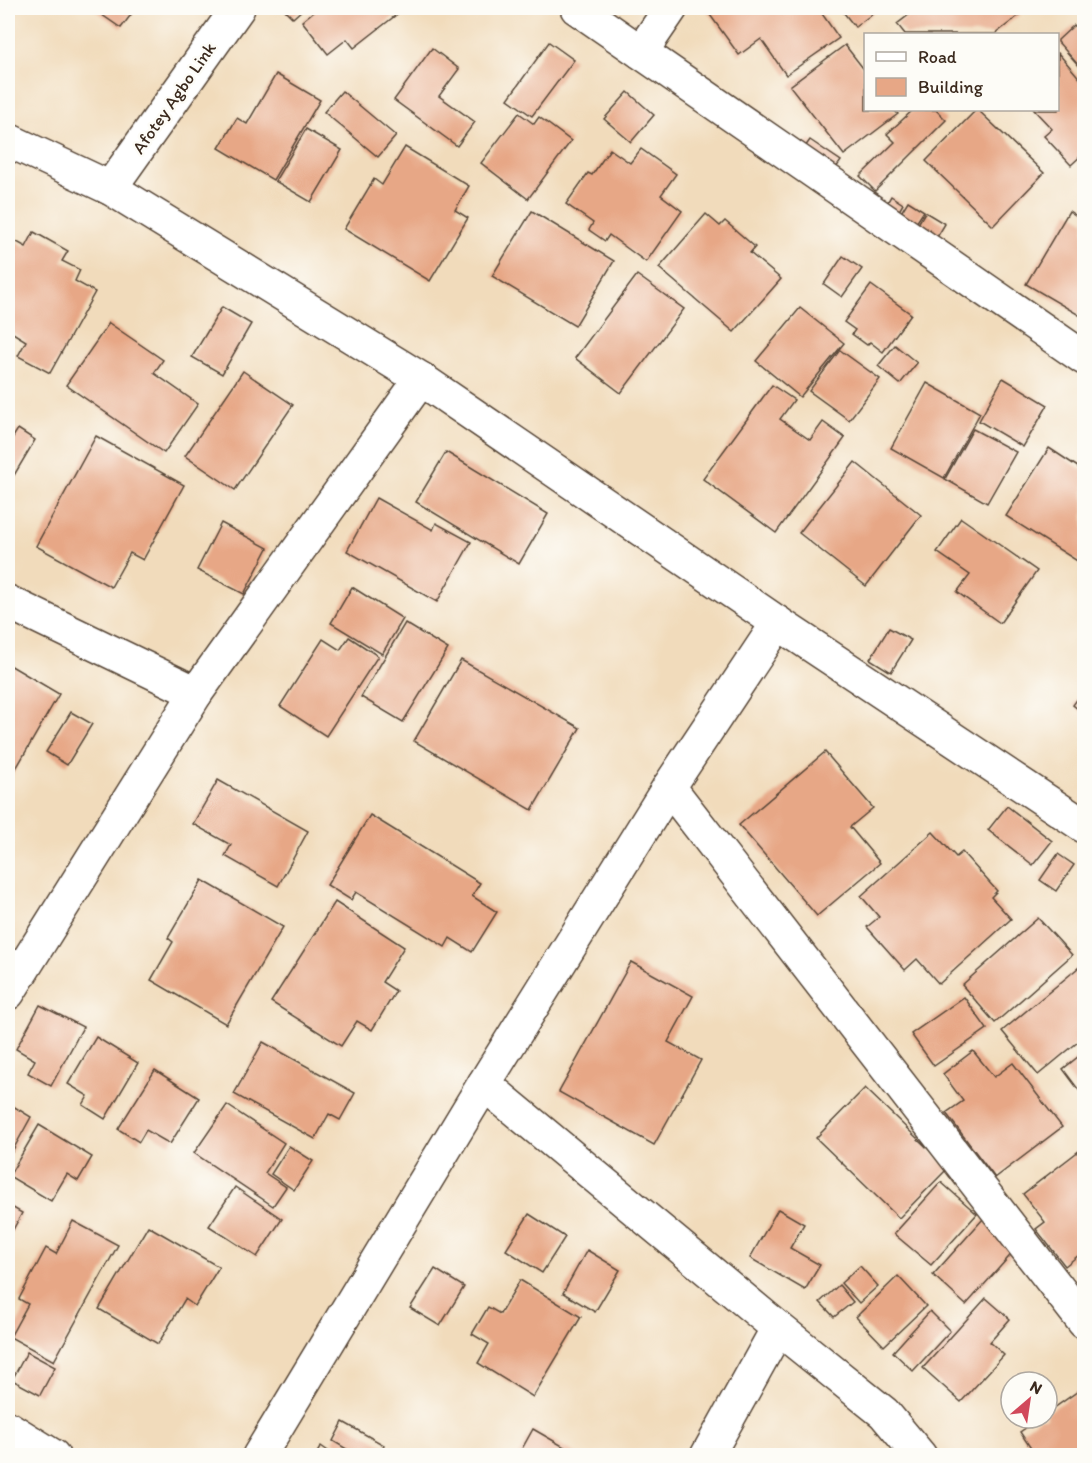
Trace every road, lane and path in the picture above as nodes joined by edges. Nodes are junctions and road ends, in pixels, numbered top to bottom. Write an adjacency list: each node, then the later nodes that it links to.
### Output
1 (238, 8): 6 (street, Afotey Agbo Link)
2 (577, 8): 4 (street)
3 (671, 8): 4 (street)
4 (641, 52): 7 (street)
5 (8, 140): 6 (street)
6 (110, 188): 8 (street)
7 (1084, 358)
8 (421, 379): 10 (street); 11 (street)
9 (8, 602): 11 (street)
10 (778, 623): 12 (street); 13 (street)
11 (196, 693): 14 (street)
12 (669, 787): 15 (street); 16 (street)
13 (1084, 826)
14 (8, 993)
15 (484, 1084): 17 (street); 20 (street)
16 (1084, 1322)
17 (778, 1328): 21 (street); 22 (street)
18 (8, 1428): 19 (street)
19 (53, 1455)
20 (259, 1455)
21 (707, 1455)
22 (920, 1455)

